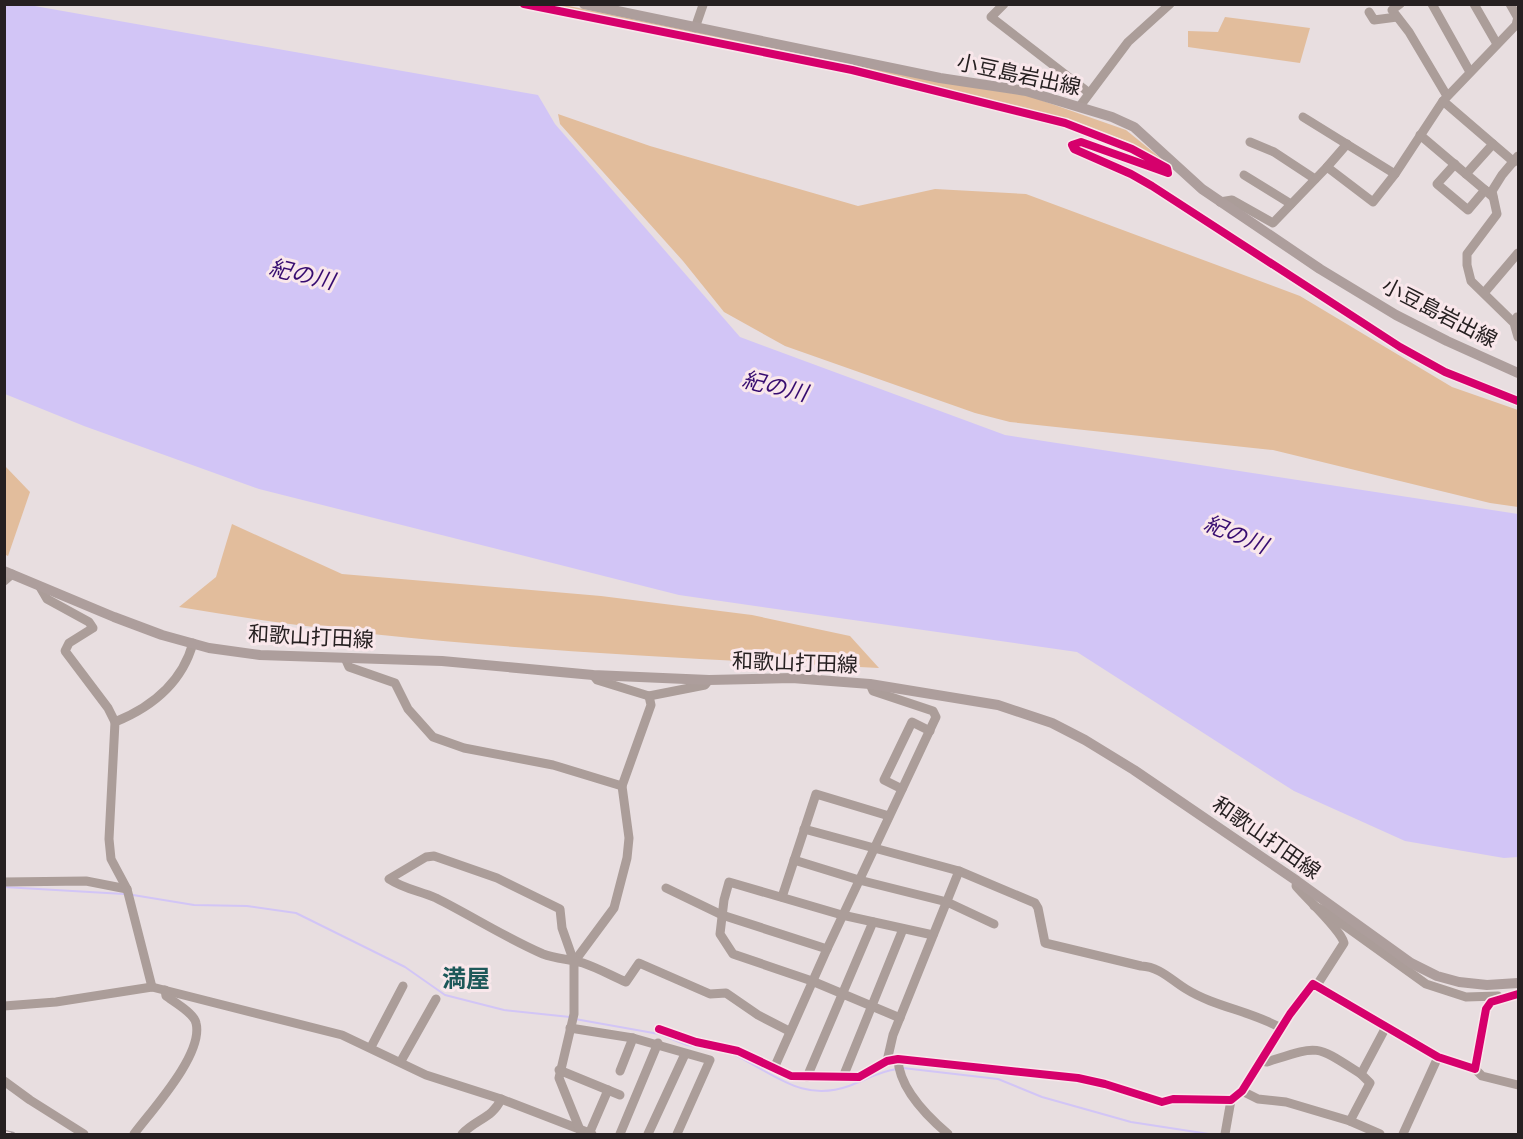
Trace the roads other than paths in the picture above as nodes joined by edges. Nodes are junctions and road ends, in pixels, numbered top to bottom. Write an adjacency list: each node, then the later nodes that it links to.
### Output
1 (584, 4): 9 (main road, 小豆島岩出線)
2 (1170, 4): 16 (street)
3 (1400, 4): 11 (street)
4 (1432, 4): 15 (street)
5 (1474, 4): 14 (street)
6 (1510, 4): 12 (street)
7 (703, 5): 13 (street)
8 (999, 6): 16 (street)
9 (624, 9): 13 (main road, 小豆島岩出線)
10 (1369, 12): 11 (street)
11 (1398, 17): 17 (street)
12 (1518, 17): 14 (street)
13 (695, 28): 18 (main road, 小豆島岩出線)
14 (1497, 44): 15 (street)
15 (1470, 72): 17 (street)
16 (1088, 92): 18 (street)
17 (1445, 98): 20 (street); 23 (street)
18 (1080, 106): 33 (main road, 小豆島岩出線)
19 (1303, 117): 22 (street)
20 (1420, 135): 25 (street); 27 (street)
21 (1250, 142): 30 (street)
22 (1347, 144): 26 (street); 27 (street)
23 (1493, 144): 24 (street); 28 (street)
24 (1516, 159): 32 (street)
25 (1455, 164): 28 (street); 31 (street)
26 (1327, 167): 27 (street); 30 (street)
27 (1395, 174)
28 (1466, 174): 31 (street)
29 (1244, 175): 34 (street)
30 (1316, 179): 34 (street)
31 (1485, 190): 32 (street)
32 (1493, 197): 36 (street)
33 (1220, 202): 34 (street); 39 (main road, 小豆島岩出線)
34 (1291, 204)
35 (1518, 253): 36 (street)
36 (1484, 293): 37 (street)
37 (1517, 319): 38 (street)
38 (1518, 337)
39 (1518, 373)
40 (7, 576): 41 (main road, 和歌山打田線)
41 (40, 586): 42 (main road, 和歌山打田線); 48 (street)
42 (193, 643): 43 (main road, 和歌山打田線); 48 (street)
43 (345, 658): 44 (main road, 和歌山打田線); 50 (street)
44 (593, 675): 45 (main road, 和歌山打田線); 47 (street)
45 (709, 680): 46 (main road, 和歌山打田線); 47 (street)
46 (870, 684): 49 (street); 58 (main road, 和歌山打田線)
47 (650, 696): 50 (street)
48 (115, 722): 61 (street)
49 (930, 730): 51 (street); 51 (street)
50 (622, 786): 72 (street)
51 (902, 789): 52 (street)
52 (889, 816): 53 (street); 54 (street)
53 (804, 829): 54 (street); 55 (street)
54 (874, 848): 56 (street); 57 (street)
55 (794, 860): 57 (street); 62 (street)
56 (959, 871): 63 (street); 88 (street)
57 (859, 880): 63 (street); 66 (street)
58 (1297, 880): 64 (street); 74 (main road, 和歌山打田線)
59 (4, 882): 61 (street)
60 (666, 888): 65 (street)
61 (127, 889): 77 (street)
62 (782, 897): 65 (street); 66 (street)
63 (946, 902): 68 (street); 70 (street)
64 (1314, 906): 75 (street); 81 (street)
65 (722, 915): 71 (street); 73 (street)
66 (842, 915): 67 (street); 71 (street)
67 (873, 922): 69 (street); 79 (street)
68 (994, 924)
69 (903, 929): 70 (street); 84 (street)
70 (933, 936): 85 (street)
71 (827, 949): 73 (street)
72 (574, 962): 72 (street); 86 (street); 90 (street)
73 (812, 981): 79 (street); 90 (street)
74 (1518, 984)
75 (1317, 985): 87 (street); 88 (street)
76 (403, 986): 93 (street)
77 (152, 987): 78 (street); 83 (street)
78 (165, 990): 93 (street); 117 (street)
79 (842, 994): 84 (street); 105 (street)
80 (1518, 994): 81 (street)
81 (1503, 998): 101 (street)
82 (436, 999): 96 (street)
83 (4, 1006)
84 (871, 1006): 85 (street); 106 (street)
85 (900, 1018): 97 (street)
86 (572, 1021): 91 (street); 102 (street)
87 (1386, 1027): 95 (street); 104 (street)
88 (1281, 1028): 99 (street)
89 (659, 1029): 100 (street)
90 (789, 1031): 100 (street)
91 (633, 1038): 92 (street); 103 (street)
92 (658, 1043): 94 (street); 119 (street)
93 (371, 1047): 96 (street)
94 (684, 1054): 120 (street); 121 (street)
95 (1438, 1057): 101 (street); 125 (street)
96 (401, 1061): 112 (street)
97 (886, 1061): 98 (street); 106 (street)
98 (898, 1061): 113 (street); 122 (street)
99 (1262, 1061): 104 (street); 110 (street)
100 (775, 1066): 105 (street)
101 (1475, 1069): 108 (street)
102 (559, 1070): 109 (street); 115 (street)
103 (620, 1071)
104 (1361, 1074): 114 (street)
105 (807, 1077): 106 (street)
106 (843, 1077)
107 (4, 1081): 116 (street)
108 (1518, 1085)
109 (608, 1090): 111 (street); 115 (street)
110 (1242, 1092): 113 (street); 114 (street)
111 (620, 1095)
112 (501, 1099): 115 (street); 118 (street)
113 (1231, 1100): 123 (street)
114 (1350, 1120): 124 (street)
115 (587, 1133)
116 (84, 1134)
117 (134, 1134)
118 (462, 1134)
119 (620, 1134)
120 (648, 1134)
121 (677, 1134)
122 (948, 1134)
123 (1226, 1134)
124 (1381, 1134)
125 (1403, 1134)

